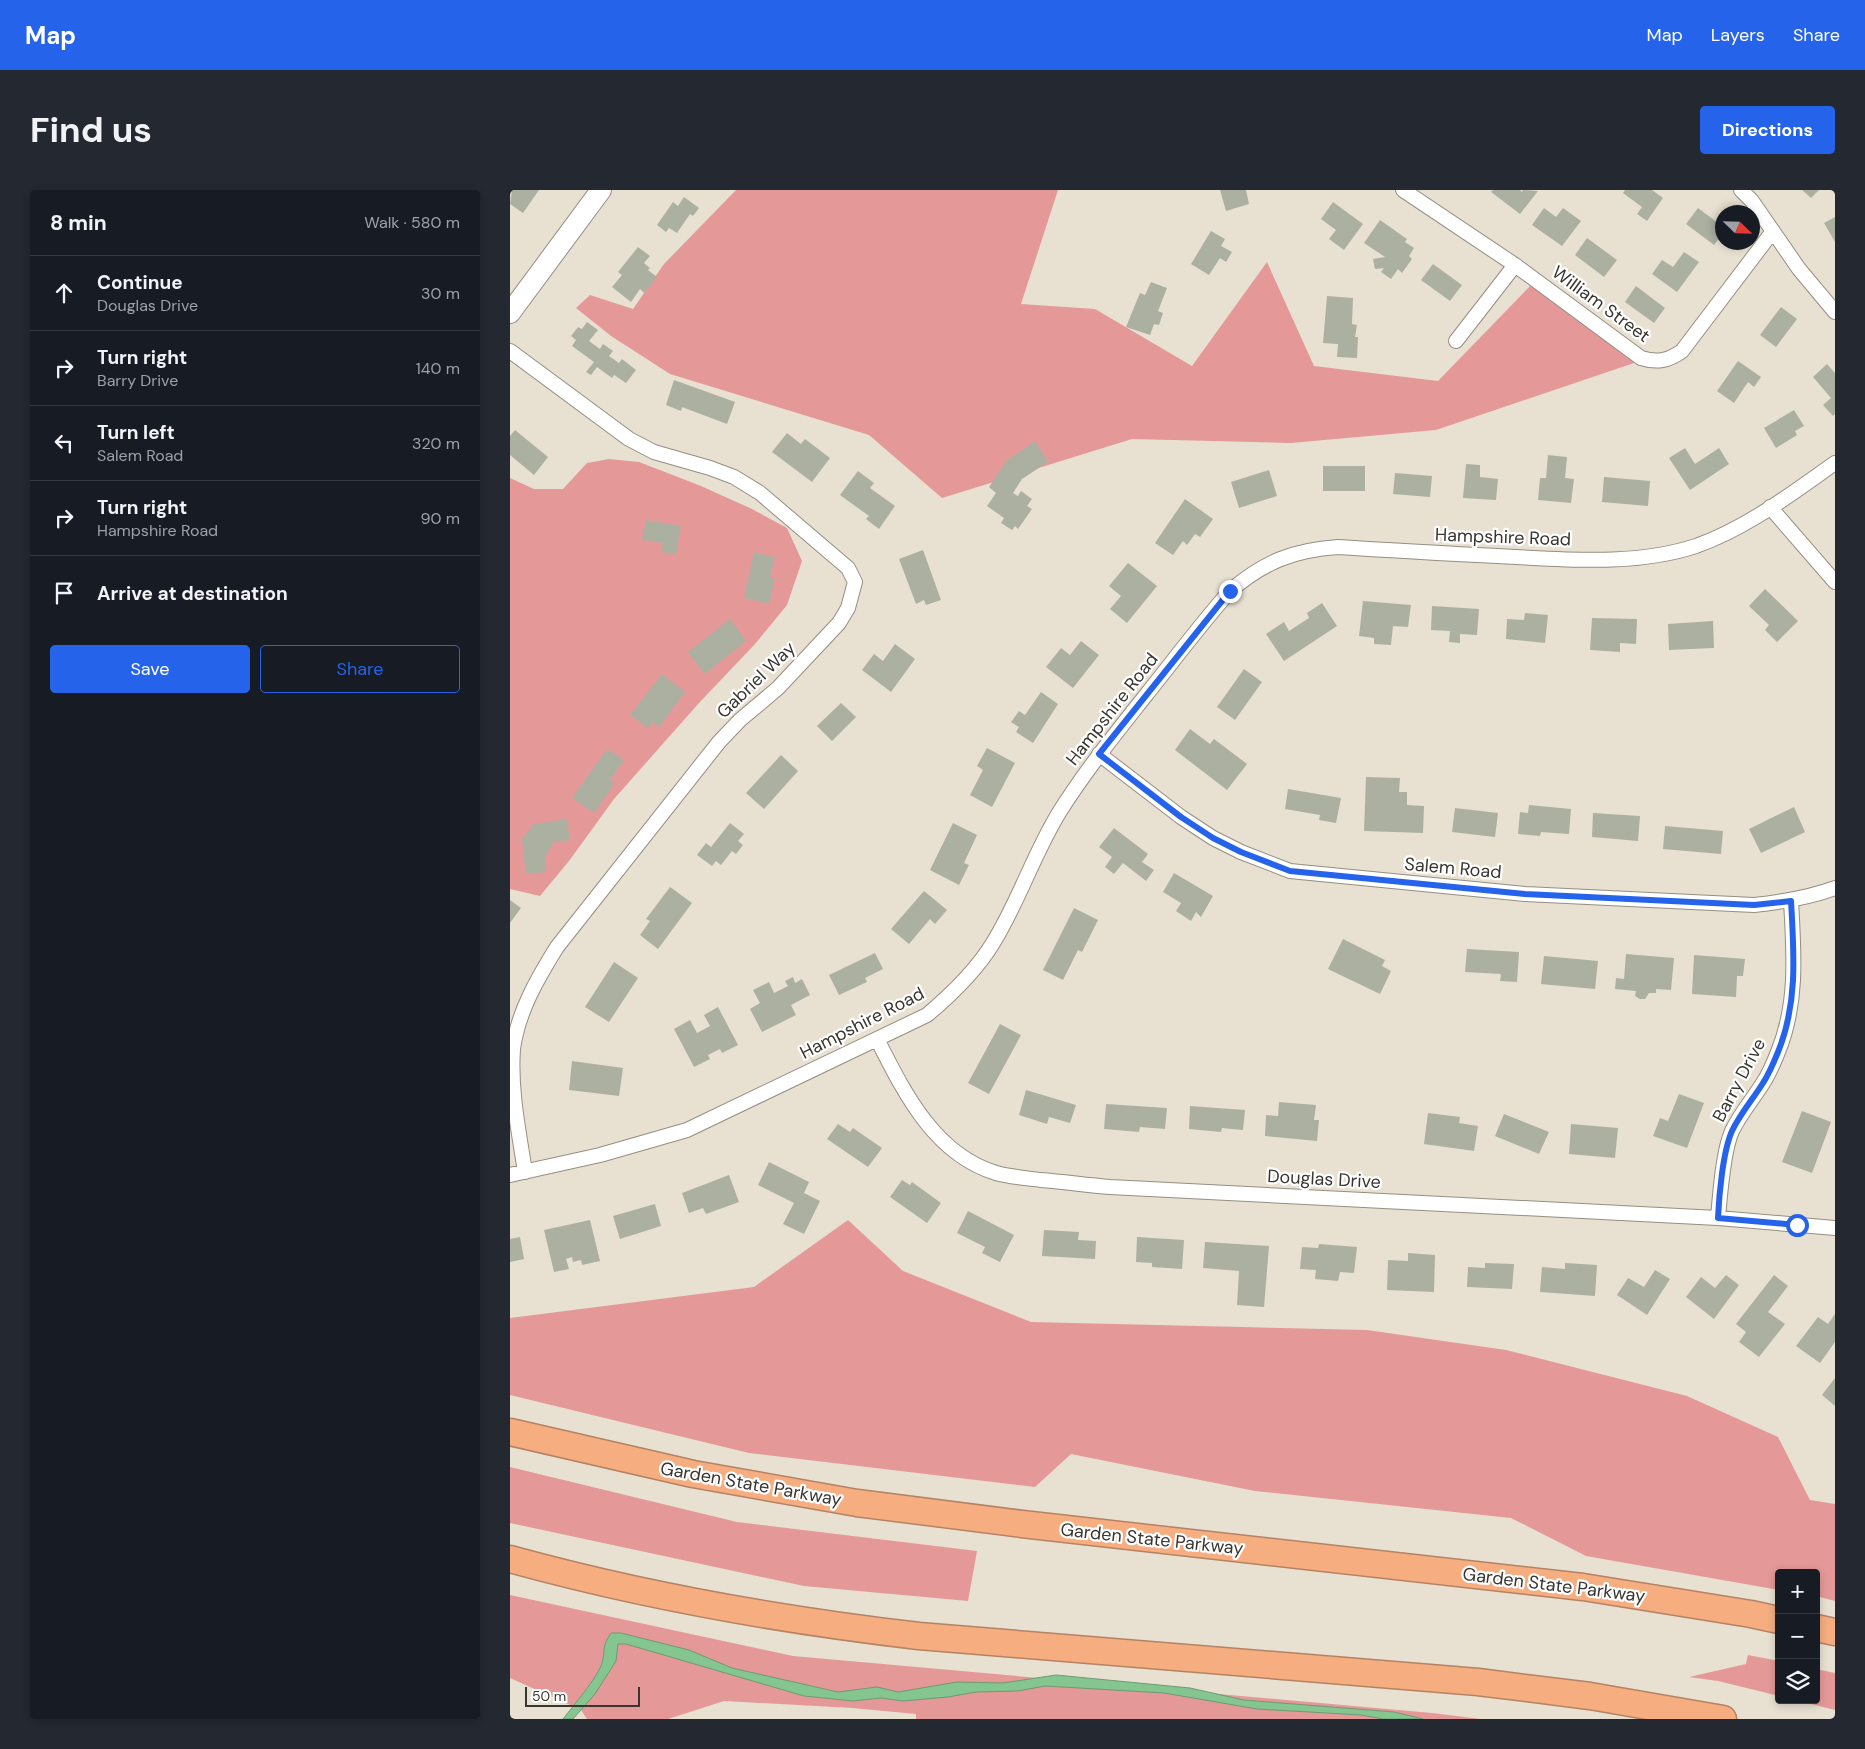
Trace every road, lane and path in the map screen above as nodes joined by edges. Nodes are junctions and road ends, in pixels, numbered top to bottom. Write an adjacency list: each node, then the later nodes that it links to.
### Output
1 (601, 190): 7 (street)
2 (1403, 190): 5 (street, William Street)
3 (1741, 190): 4 (street)
4 (1773, 231): 5 (street, William Street); 6 (street)
5 (1515, 265): 8 (street)
6 (1835, 312)
7 (510, 313)
8 (1456, 341)
9 (510, 351): 17 (street, Gabriel Way)
10 (1835, 463): 11 (street, Hampshire Road)
11 (1770, 507): 12 (street); 13 (street, Hampshire Road)
12 (1835, 582)
13 (1099, 754): 15 (street, Salem Road); 16 (street, Hampshire Road)
14 (1835, 888): 15 (street, Salem Road)
15 (1791, 901): 19 (street, Barry Drive)
16 (877, 1039): 17 (street, Hampshire Road); 19 (street, Douglas Drive)
17 (525, 1172): 18 (street, Hampshire Road)
18 (510, 1175)
19 (1718, 1218): 20 (street, Douglas Drive)
20 (1835, 1228)
21 (516, 1433): 23 (highway, Garden State Parkway)
22 (510, 1559): 26 (highway)
23 (1775, 1619)
24 (1820, 1629): 25 (highway)
25 (1835, 1632)
26 (1722, 1719)

